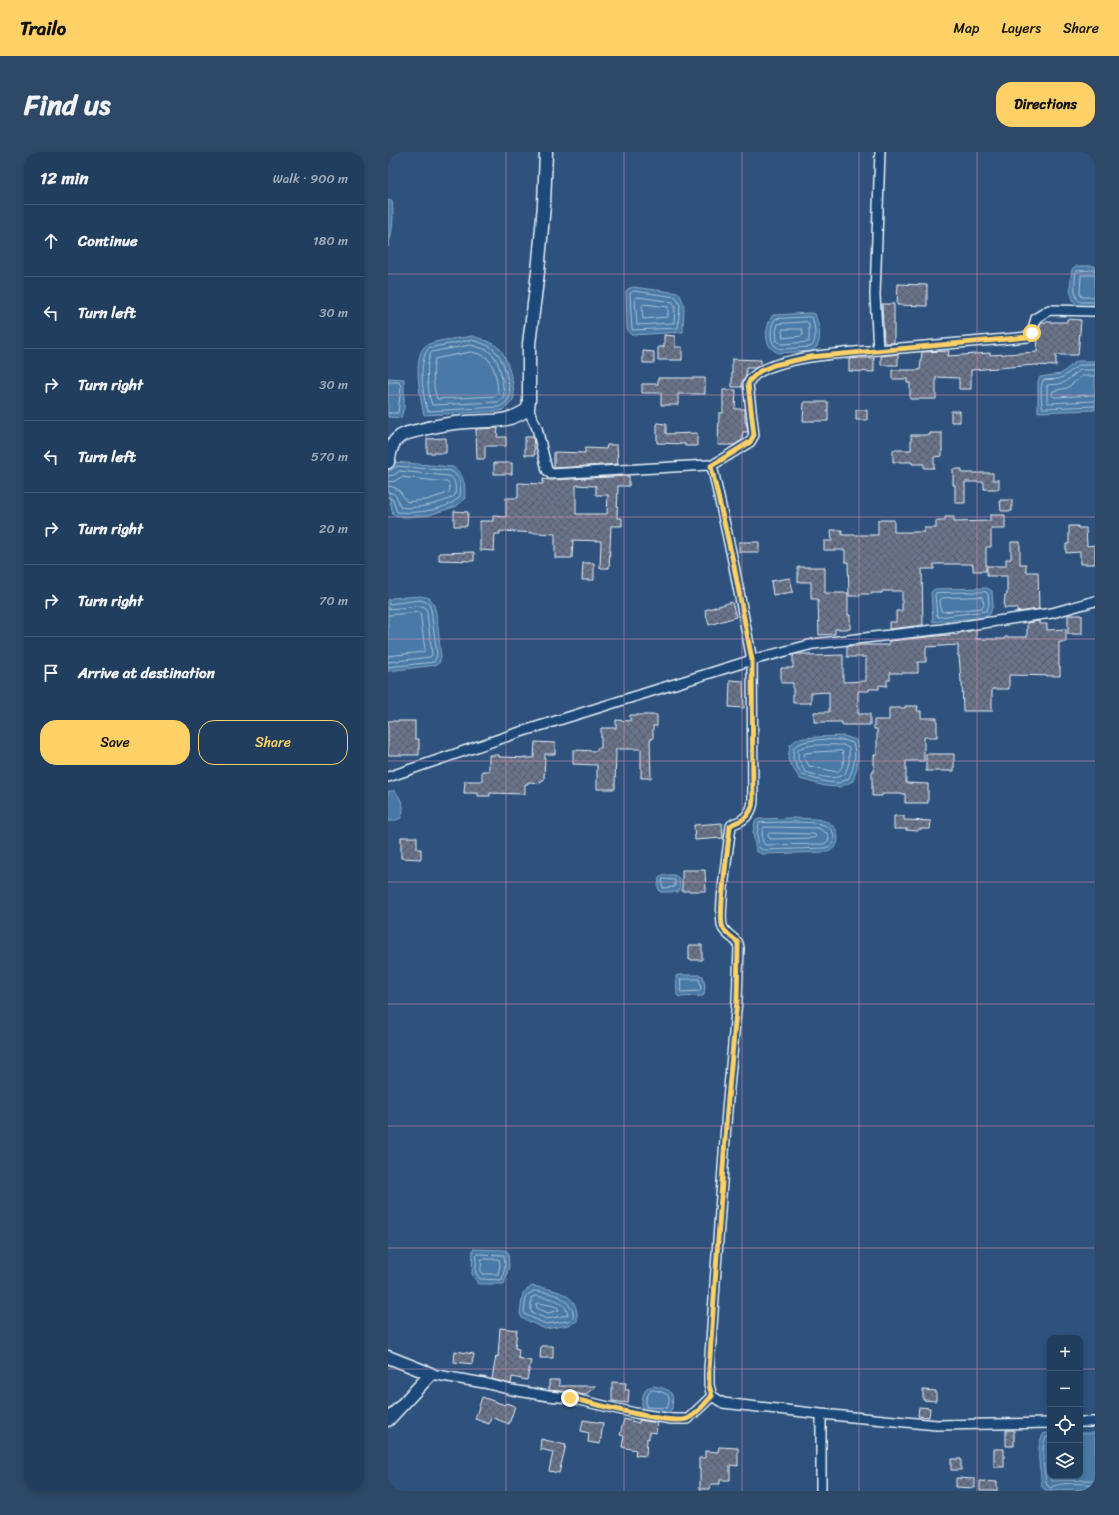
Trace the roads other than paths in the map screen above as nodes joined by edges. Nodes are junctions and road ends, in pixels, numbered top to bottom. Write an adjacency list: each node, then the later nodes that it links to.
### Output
1 (546, 152): 5 (street)
2 (880, 152): 4 (street)
3 (1095, 311): 4 (street)
4 (878, 350): 7 (street)
5 (528, 409): 6 (street); 7 (street)
6 (388, 462)
7 (711, 466): 9 (street)
8 (1095, 601): 9 (street)
9 (752, 660): 10 (street); 13 (street)
10 (388, 778)
11 (388, 1357): 12 (street)
12 (431, 1374): 13 (street); 15 (street)
13 (712, 1396): 14 (street)
14 (821, 1414): 18 (street); 19 (street)
15 (388, 1420)
16 (1083, 1422): 17 (street)
17 (1095, 1422)
18 (1047, 1423)
19 (821, 1491)

